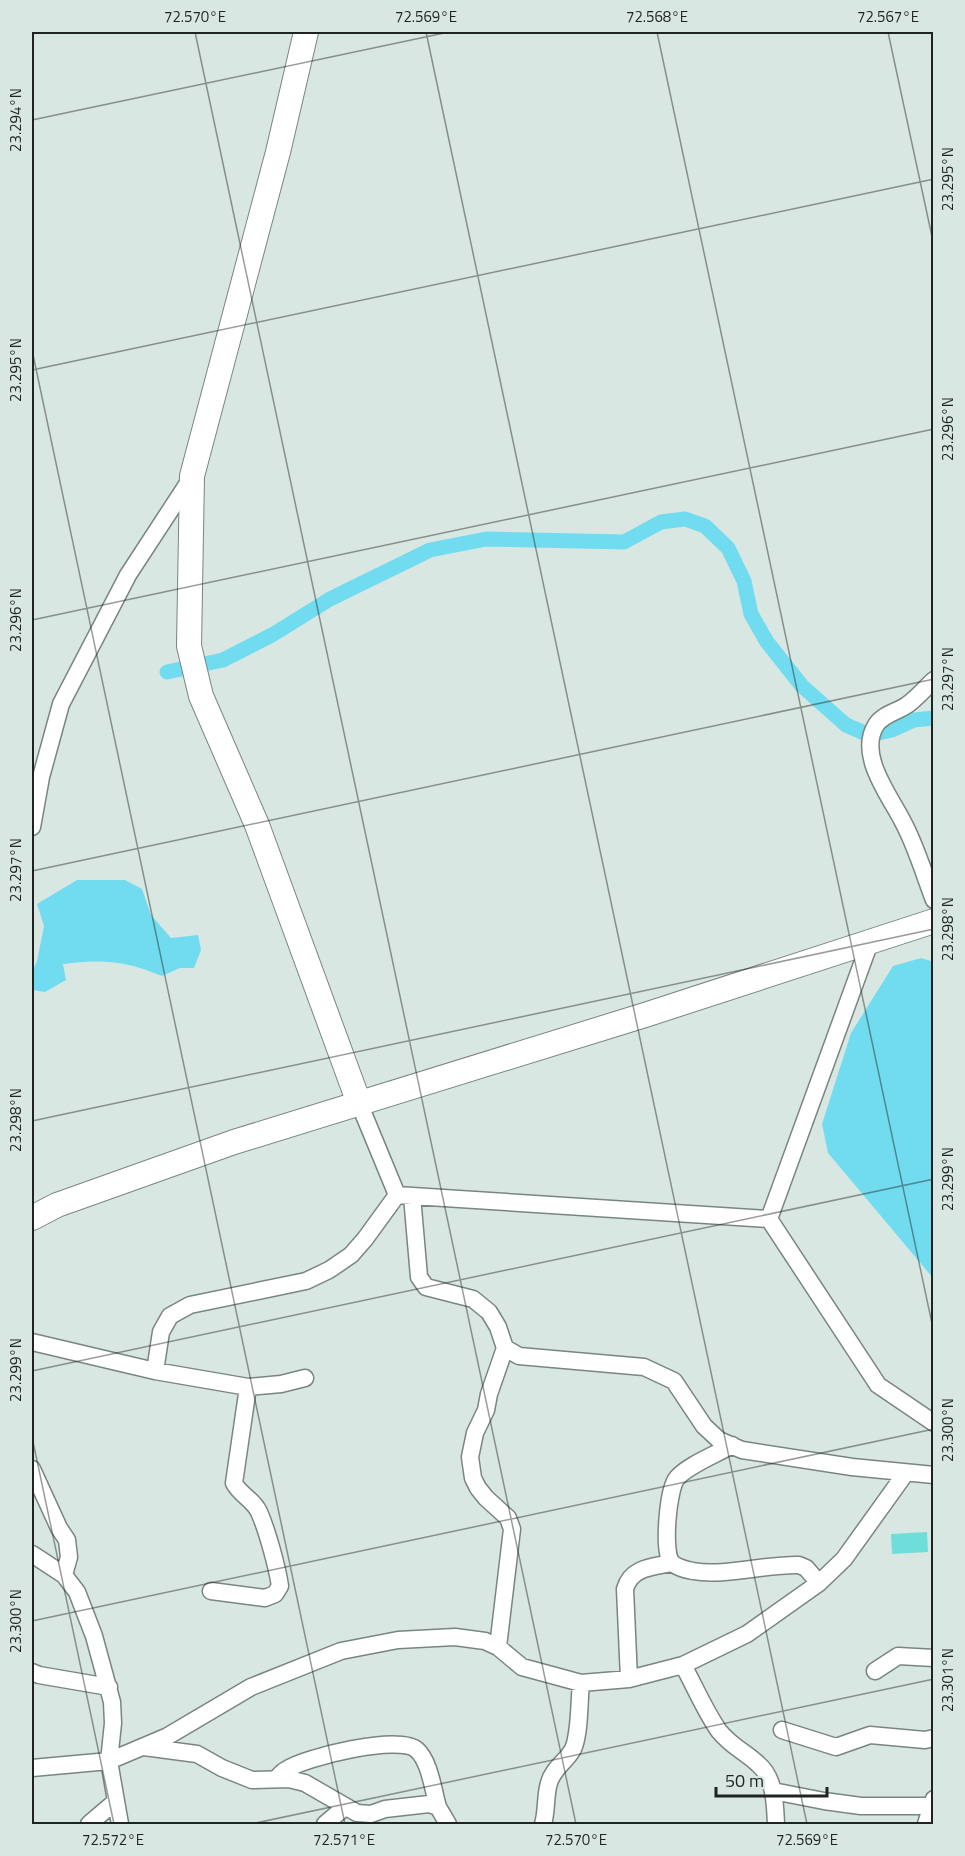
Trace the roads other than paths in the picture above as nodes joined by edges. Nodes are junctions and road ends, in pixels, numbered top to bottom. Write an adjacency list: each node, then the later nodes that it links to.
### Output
1 (306, 32): 2 (main road)
2 (192, 476): 4 (street); 9 (main road)
3 (933, 680): 6 (street)
4 (36, 779): 5 (street)
5 (32, 827)
6 (933, 900)
7 (933, 921): 8 (main road)
8 (870, 942): 9 (main road); 12 (street)
9 (359, 1103): 10 (street); 11 (main road)
10 (405, 1196): 12 (street); 14 (street); 15 (street)
11 (32, 1218)
12 (769, 1219): 18 (street)
13 (32, 1342): 15 (street)
14 (506, 1348): 19 (street); 28 (street)
15 (155, 1371): 17 (street)
16 (305, 1377): 17 (street)
17 (248, 1388): 27 (street)
18 (933, 1423)
19 (732, 1445): 21 (street); 24 (street)
20 (32, 1469): 25 (street)
21 (905, 1474): 22 (street); 26 (street)
22 (933, 1475)
23 (32, 1554): 25 (street)
24 (672, 1563): 26 (street); 33 (street)
25 (64, 1575): 35 (street)
26 (819, 1583): 30 (street)
27 (211, 1591)
28 (498, 1647): 34 (street); 38 (street)
29 (933, 1658): 32 (street)
30 (683, 1665): 33 (street); 42 (street)
31 (32, 1671): 35 (street)
32 (875, 1671)
33 (629, 1678): 34 (street)
34 (580, 1683): 51 (street)
35 (109, 1688): 39 (street)
36 (782, 1730): 37 (street)
37 (933, 1738)
38 (141, 1747): 39 (street); 41 (street)
39 (109, 1761): 40 (street); 43 (street)
40 (32, 1768)
41 (276, 1779): 45 (street); 46 (street)
42 (773, 1791): 44 (street); 52 (street)
43 (116, 1801): 47 (street); 48 (street)
44 (932, 1802): 53 (street)
45 (345, 1807): 46 (street); 49 (street)
46 (438, 1807): 50 (street)
47 (88, 1824)
48 (120, 1824)
49 (325, 1824)
50 (448, 1824)
51 (543, 1824)
52 (776, 1824)
53 (926, 1824)

